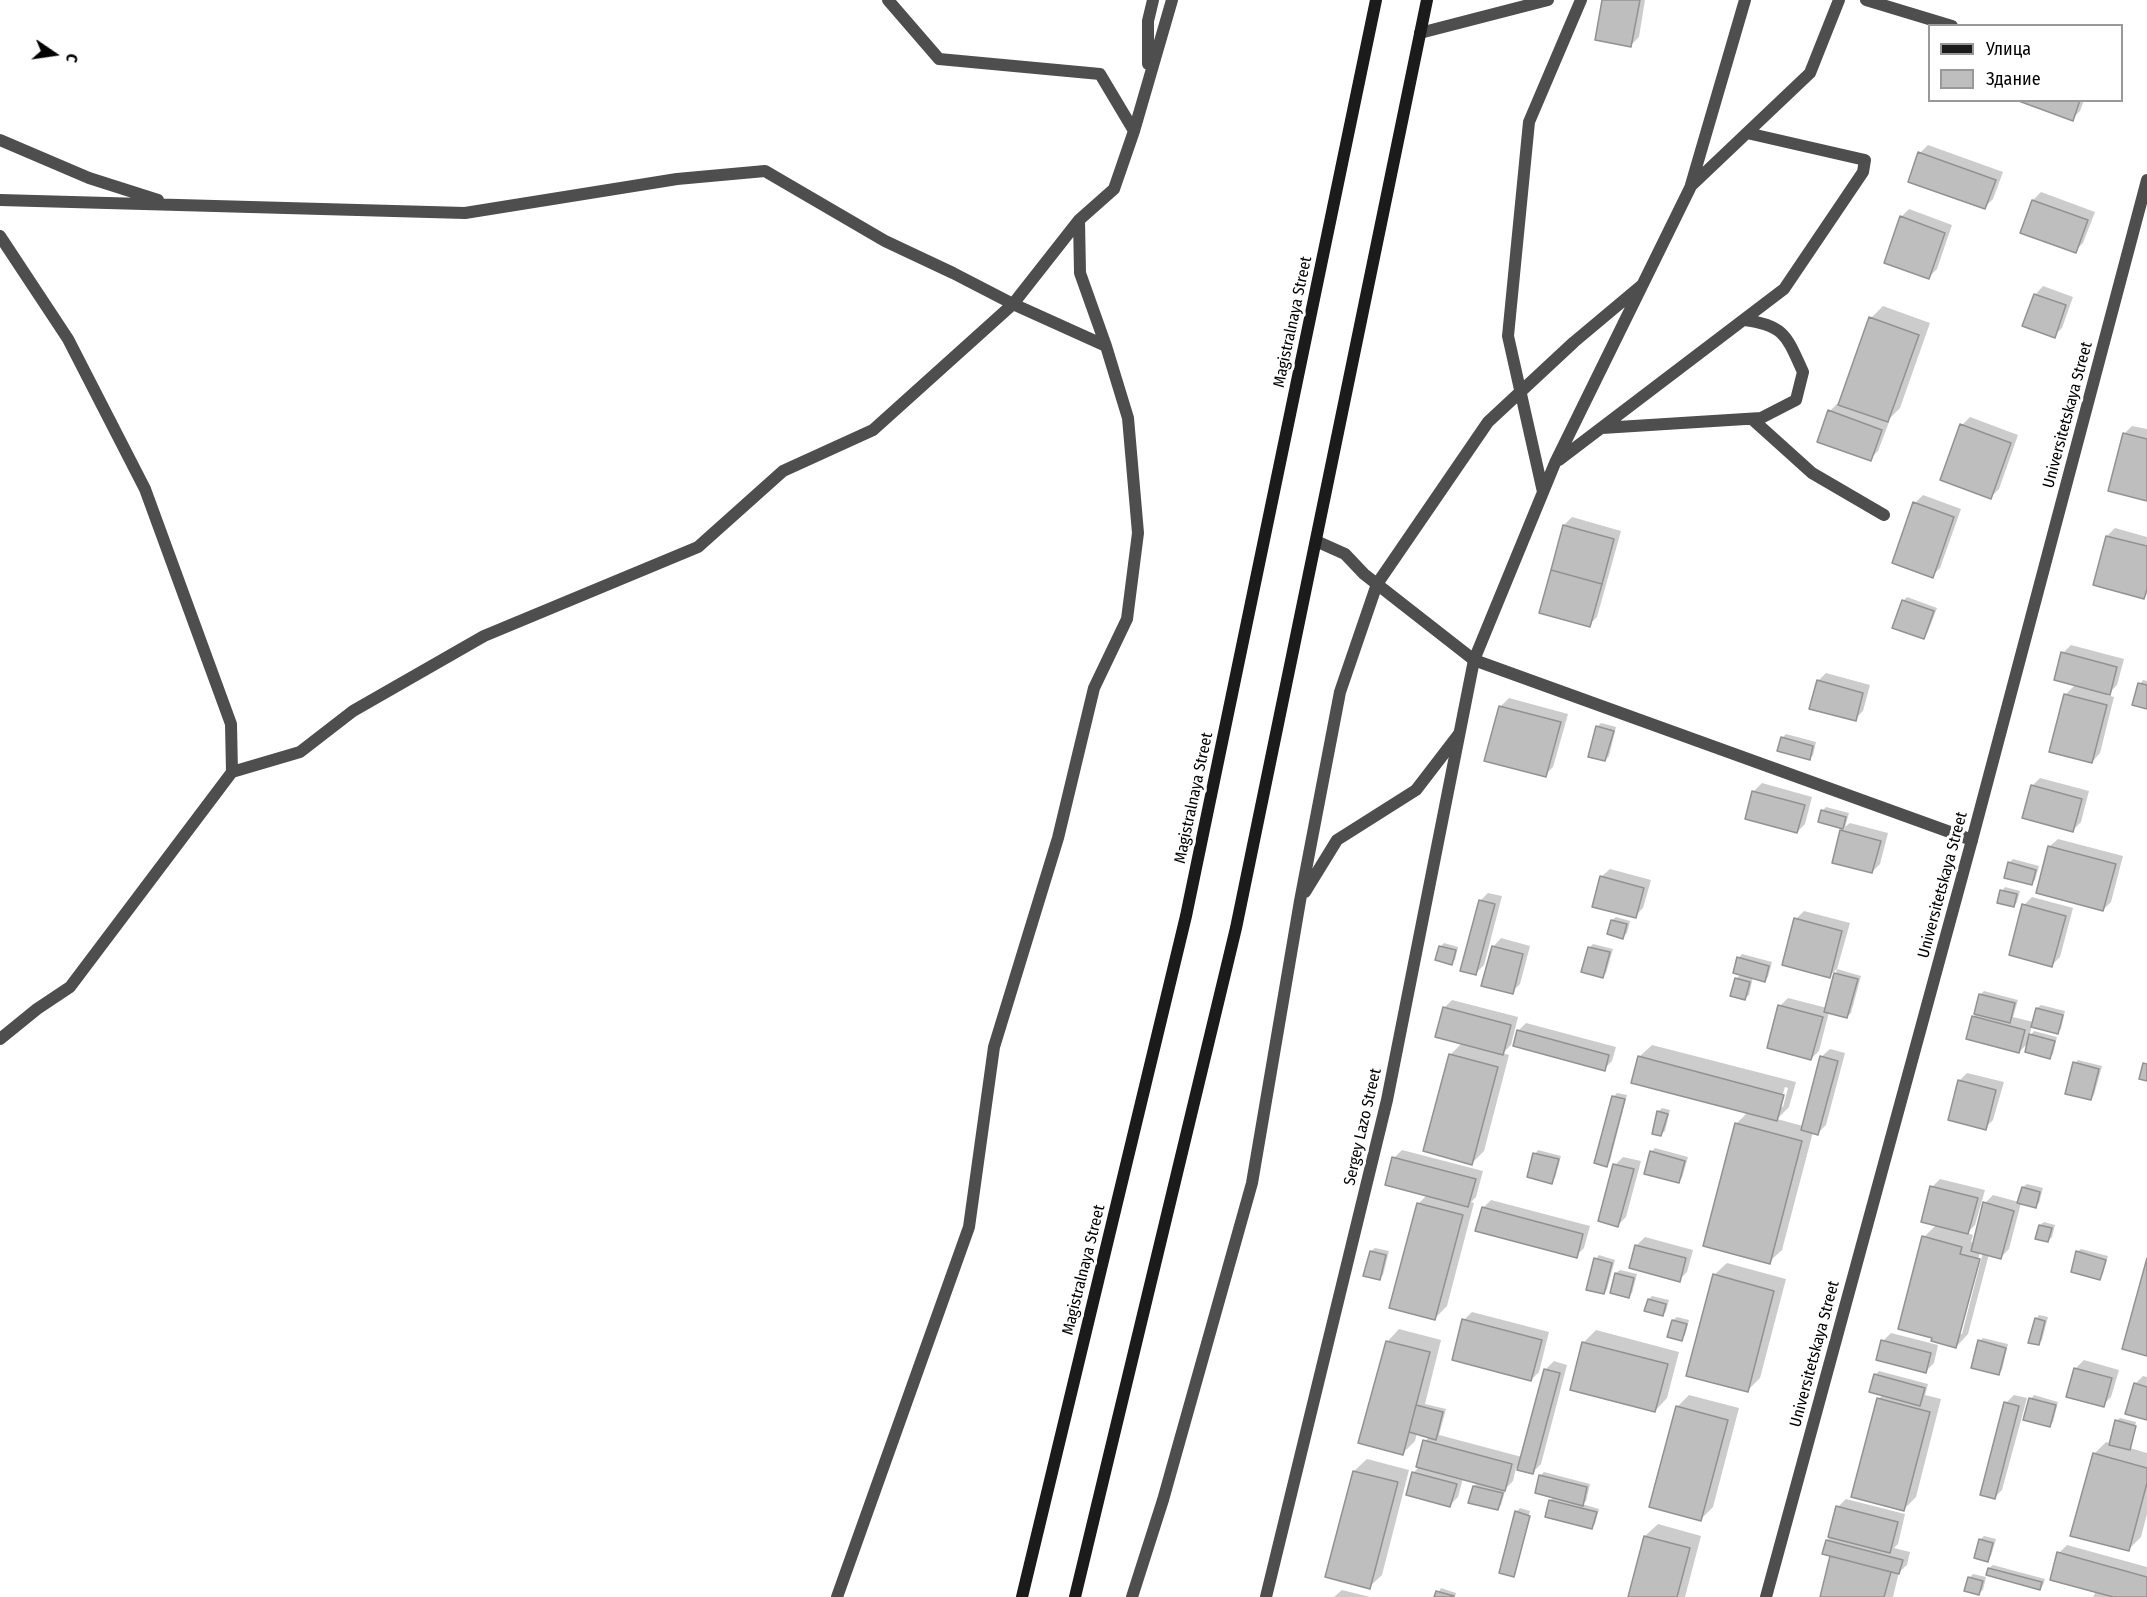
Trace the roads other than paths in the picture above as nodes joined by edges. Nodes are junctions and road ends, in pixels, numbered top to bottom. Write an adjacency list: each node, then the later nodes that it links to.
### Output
1 (888, 0): 14 (street)
2 (1153, 0): 13 (street)
3 (1172, 0): 13 (street)
4 (1376, 0): 42 (main road, Magistralnaya Street)
5 (1427, 0): 12 (main road)
6 (1548, 0): 12 (street)
7 (1581, 0): 27 (street)
8 (1745, 0): 18 (street)
9 (1839, 0): 15 (street)
10 (1866, 0): 11 (street)
11 (1945, 24)
12 (1420, 33): 33 (main road)
13 (1149, 80): 14 (street)
14 (1134, 131): 21 (street)
15 (1747, 133): 18 (street); 25 (street)
16 (0, 140): 20 (street)
17 (2147, 180): 38 (street, Universitetskaya Street)
18 (1691, 186): 23 (street, Sergey Lazo Street)
19 (0, 200): 20 (street)
20 (172, 204): 24 (street)
21 (1078, 220): 24 (street); 26 (street)
22 (0, 236): 37 (street)
23 (1642, 285): 27 (street); 30 (street, Sergey Lazo Street)
24 (1013, 304): 26 (street); 37 (street)
25 (1744, 320): 28 (street); 29 (street)
26 (1106, 346): 41 (street)
27 (1522, 391): 31 (street); 34 (street)
28 (1752, 419): 29 (street); 32 (street)
29 (1602, 428): 30 (street)
30 (1555, 463): 31 (street, Sergey Lazo Street)
31 (1543, 492): 35 (street, Sergey Lazo Street)
32 (1884, 515)
33 (1316, 541): 34 (street); 43 (main road)
34 (1377, 584): 35 (street); 39 (street)
35 (1474, 660): 36 (street, Sergey Lazo Street); 38 (street)
36 (1459, 734): 39 (street); 45 (street, Sergey Lazo Street)
37 (232, 772): 40 (street)
38 (1972, 840): 46 (street, Universitetskaya Street)
39 (1300, 901): 44 (street)
40 (0, 1040)
41 (837, 1597)
42 (1022, 1597)
43 (1075, 1597)
44 (1132, 1597)
45 (1266, 1597)
46 (1766, 1597)

